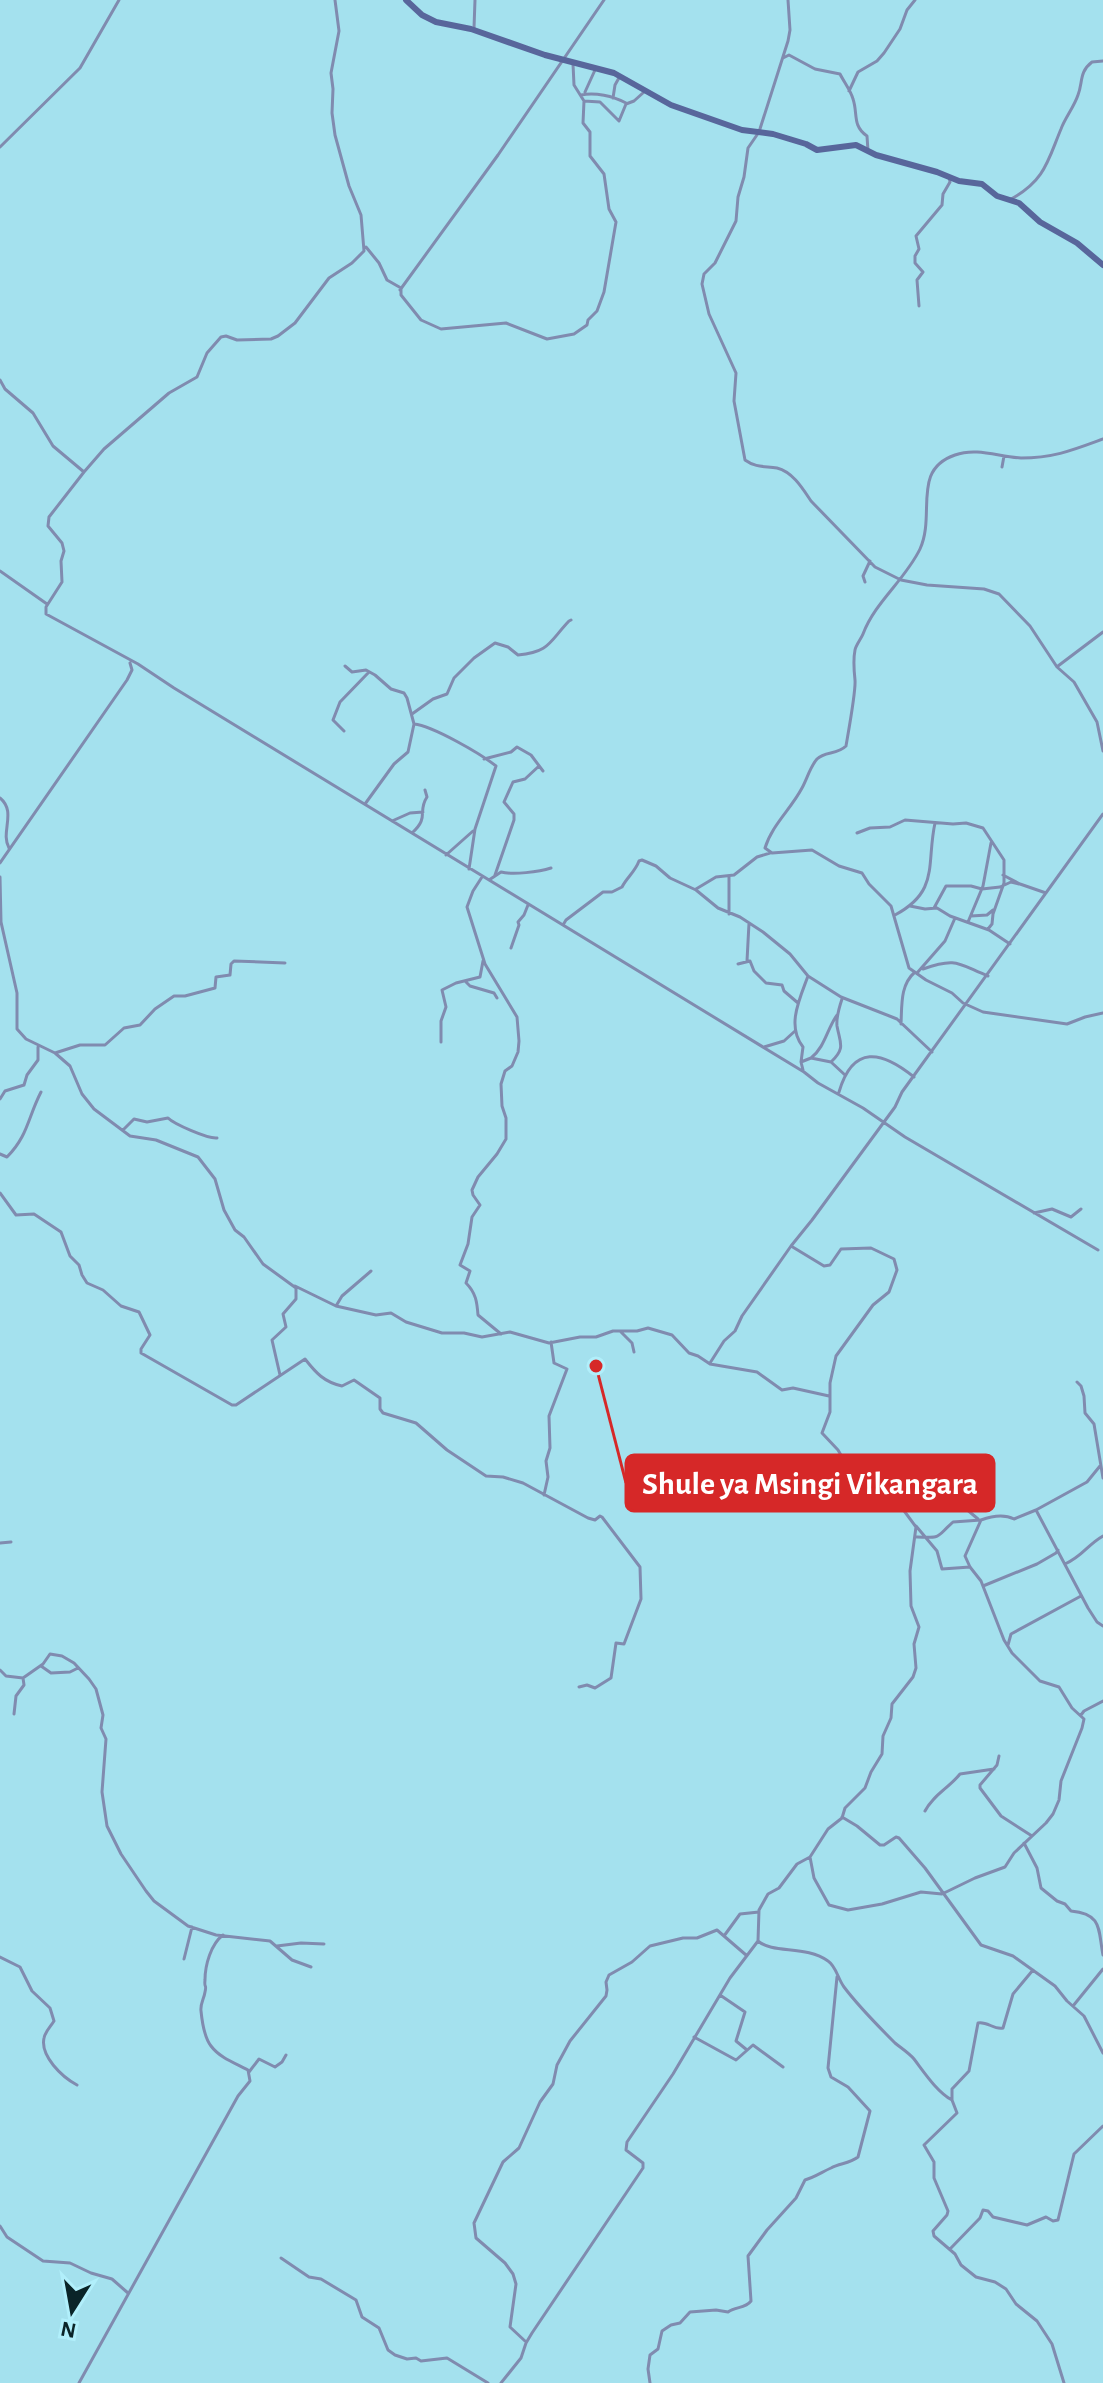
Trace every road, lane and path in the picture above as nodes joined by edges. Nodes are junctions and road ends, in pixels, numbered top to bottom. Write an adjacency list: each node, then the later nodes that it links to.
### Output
1 (119, 0): 24 (street)
2 (335, 0): 28 (street)
3 (406, 0): 8 (street)
4 (475, 0): 8 (street)
5 (788, 0): 9 (street)
6 (915, 0): 18 (street)
7 (601, 2): 12 (street)
8 (475, 30): 12 (street)
9 (785, 51): 10 (street); 11 (street)
10 (789, 55): 11 (street); 18 (street)
11 (783, 58): 23 (street)
12 (563, 59): 14 (street); 30 (street)
13 (1103, 61): 27 (street)
14 (573, 62): 15 (street); 19 (street)
15 (596, 67): 16 (street); 19 (street)
16 (620, 76): 17 (street); 20 (street)
17 (645, 90): 22 (street); 23 (street)
18 (849, 91): 25 (street)
19 (583, 94): 20 (street); 21 (street)
20 (613, 98): 22 (street)
21 (584, 101): 22 (street); 30 (street)
22 (626, 103)
23 (759, 132): 25 (street); 37 (street)
24 (0, 147)
25 (868, 151): 26 (street)
26 (949, 177): 27 (street); 31 (street)
27 (1010, 199): 29 (street)
28 (364, 244): 30 (street); 36 (street)
29 (1103, 265)
30 (400, 290)
31 (919, 306)
32 (0, 380): 36 (street)
33 (1103, 439): 34 (street)
34 (1004, 456): 35 (street); 39 (street)
35 (1002, 467)
36 (84, 472): 41 (street)
37 (870, 561): 39 (street); 40 (street)
38 (0, 571): 41 (street)
39 (899, 579): 46 (street); 69 (street)
40 (865, 582)
41 (47, 604): 44 (street)
42 (571, 620): 50 (street)
43 (1103, 632): 46 (street)
44 (128, 660): 47 (street); 49 (street)
45 (345, 666): 48 (street)
46 (1057, 667): 53 (street)
47 (143, 668): 49 (street); 59 (street)
48 (369, 672): 50 (street); 52 (street)
49 (131, 673): 68 (street)
50 (412, 714): 51 (street)
51 (414, 724): 54 (street); 59 (street)
52 (344, 731)
53 (1103, 751)
54 (484, 759): 55 (street); 64 (street)
55 (539, 766): 56 (street); 74 (street)
56 (543, 771)
57 (425, 790): 60 (street)
58 (0, 798): 68 (street)
59 (367, 803): 62 (street)
60 (423, 812): 62 (street); 65 (street)
61 (1103, 814): 84 (street)
62 (392, 821): 65 (street)
63 (935, 823): 66 (street); 67 (street); 86 (street)
64 (475, 829): 70 (street); 73 (street)
65 (412, 833): 70 (street)
66 (857, 833)
67 (991, 843): 75 (street); 82 (street)
68 (9, 848): 71 (street)
69 (770, 853): 78 (street); 90 (street)
70 (446, 855): 73 (street)
71 (0, 863)
72 (551, 868): 74 (street)
73 (469, 869): 77 (street)
74 (495, 875): 79 (street)
75 (1003, 875): 80 (street); 81 (street)
76 (0, 877): 123 (street)
77 (482, 877): 79 (street); 100 (street)
78 (729, 877): 83 (street); 89 (street)
79 (489, 880): 85 (street)
80 (1019, 884): 81 (street); 84 (street)
81 (1003, 886): 82 (street); 87 (street)
82 (982, 889): 88 (street); 91 (street)
83 (696, 890): 89 (street); 95 (street)
84 (1046, 893): 97 (street)
85 (528, 905): 95 (street); 98 (street)
86 (910, 906): 88 (street); 90 (street)
87 (996, 907): 91 (street); 96 (street)
88 (934, 908): 92 (street)
89 (729, 914): 94 (street)
90 (895, 915): 106 (street)
91 (971, 916): 93 (street)
92 (955, 918): 93 (street); 99 (street)
93 (968, 922): 96 (street)
94 (749, 923): 101 (street); 108 (street)
95 (563, 925): 124 (street)
96 (988, 929): 97 (street)
97 (1010, 944): 109 (street)
98 (511, 948)
99 (937, 957): 102 (street); 105 (street)
100 (483, 961): 107 (street); 110 (street)
101 (747, 961): 104 (street); 112 (street)
102 (946, 962): 105 (street); 109 (street)
103 (285, 963): 126 (street)
104 (738, 964)
105 (923, 969): 106 (street)
106 (916, 973): 116 (street); 120 (street)
107 (492, 975): 110 (street); 149 (street)
108 (808, 976): 113 (street); 115 (street)
109 (988, 976): 116 (street)
110 (480, 977): 111 (street)
111 (466, 982): 114 (street); 122 (street)
112 (791, 996): 113 (street); 117 (street)
113 (800, 997): 117 (street)
114 (497, 998)
115 (843, 998): 119 (street); 120 (street)
116 (968, 1002): 118 (street); 125 (street)
117 (798, 1003): 121 (street)
118 (1103, 1013)
119 (837, 1015): 127 (street); 129 (street)
120 (901, 1024): 125 (street)
121 (795, 1031): 124 (street); 128 (street)
122 (441, 1042)
123 (38, 1045): 126 (street); 135 (street)
124 (763, 1048): 130 (street)
125 (932, 1052): 132 (street)
126 (55, 1053): 137 (street)
127 (811, 1058): 128 (street); 129 (street)
128 (801, 1062): 130 (street)
129 (831, 1062): 131 (street)
130 (804, 1072): 134 (street)
131 (845, 1075): 132 (street); 134 (street)
132 (914, 1077): 136 (street)
133 (41, 1092): 139 (street)
134 (839, 1093): 136 (street)
135 (0, 1099)
136 (883, 1122): 142 (street); 143 (street)
137 (123, 1130): 138 (street); 146 (street)
138 (217, 1138)
139 (0, 1154)
140 (0, 1193): 153 (street)
141 (1081, 1209): 142 (street)
142 (1034, 1213): 144 (street)
143 (791, 1246): 152 (street); 155 (street)
144 (1098, 1250)
145 (371, 1271): 147 (street)
146 (295, 1286): 147 (street); 153 (street)
147 (336, 1306): 149 (street)
148 (618, 1331): 150 (street); 151 (street); 152 (street)
149 (501, 1334): 150 (street)
150 (551, 1342): 160 (street)
151 (634, 1352)
152 (710, 1363): 155 (street)
153 (280, 1375): 160 (street)
154 (1077, 1382): 157 (street)
155 (829, 1397): 165 (street)
156 (961, 1462): 161 (street)
157 (1100, 1466): 158 (street); 159 (street)
158 (1103, 1478): 159 (street)
159 (1091, 1479): 163 (street)
160 (544, 1495): 182 (street)
161 (933, 1496): 162 (street); 164 (street)
162 (926, 1498)
163 (1036, 1510): 164 (street); 171 (street)
164 (979, 1520): 168 (street); 173 (street)
165 (916, 1525): 167 (street); 168 (street)
166 (1103, 1536): 172 (street)
167 (916, 1537): 168 (street); 189 (street)
168 (925, 1537): 173 (street)
169 (11, 1542): 170 (street)
170 (0, 1543)
171 (1058, 1552): 172 (street); 174 (street)
172 (1065, 1564): 175 (street)
173 (970, 1567): 174 (street)
174 (983, 1586): 177 (street)
175 (1081, 1596): 176 (street); 177 (street)
176 (1103, 1626)
177 (1008, 1645): 185 (street)
178 (40, 1666): 179 (street); 179 (street); 181 (street)
179 (78, 1668): 196 (street)
180 (0, 1670): 181 (street)
181 (23, 1678): 184 (street)
182 (579, 1687)
183 (1103, 1701): 185 (street)
184 (14, 1714)
185 (1081, 1715): 190 (street)
186 (999, 1756): 187 (street)
187 (994, 1769): 188 (street); 190 (street)
188 (925, 1811)
189 (842, 1817): 192 (street); 193 (street)
190 (1032, 1836): 191 (street)
191 (1024, 1843): 193 (street); 204 (street)
192 (810, 1857): 193 (street); 194 (street)
193 (943, 1893): 209 (street)
194 (759, 1912): 197 (street); 200 (street)
195 (722, 1925): 197 (street)
196 (192, 1927): 198 (street); 206 (street)
197 (731, 1928): 199 (street)
198 (223, 1935): 202 (street); 218 (street)
199 (724, 1936): 203 (street); 226 (street)
200 (758, 1941): 203 (street); 210 (street)
201 (324, 1944): 202 (street)
202 (277, 1946): 207 (street)
203 (746, 1955): 211 (street)
204 (1103, 1955)
205 (0, 1957): 219 (street)
206 (184, 1959)
207 (311, 1967)
208 (1103, 1969): 212 (street)
209 (1033, 1970): 212 (street); 220 (street)
210 (837, 1977): 220 (street); 230 (street)
211 (720, 1995): 213 (street); 214 (street)
212 (1073, 2006): 215 (street)
213 (694, 2037): 214 (street); 226 (street)
214 (747, 2050): 217 (street)
215 (1103, 2053)
216 (286, 2055): 218 (street)
217 (783, 2067)
218 (249, 2072): 225 (street)
219 (77, 2085)
220 (952, 2100): 223 (street)
221 (1103, 2126): 223 (street)
222 (0, 2226): 225 (street)
223 (950, 2249): 231 (street)
224 (281, 2258): 228 (street)
225 (128, 2293): 227 (street)
226 (526, 2343): 229 (street)
227 (79, 2383)
228 (488, 2383)
229 (501, 2383)
230 (650, 2383)
231 (1064, 2383)

